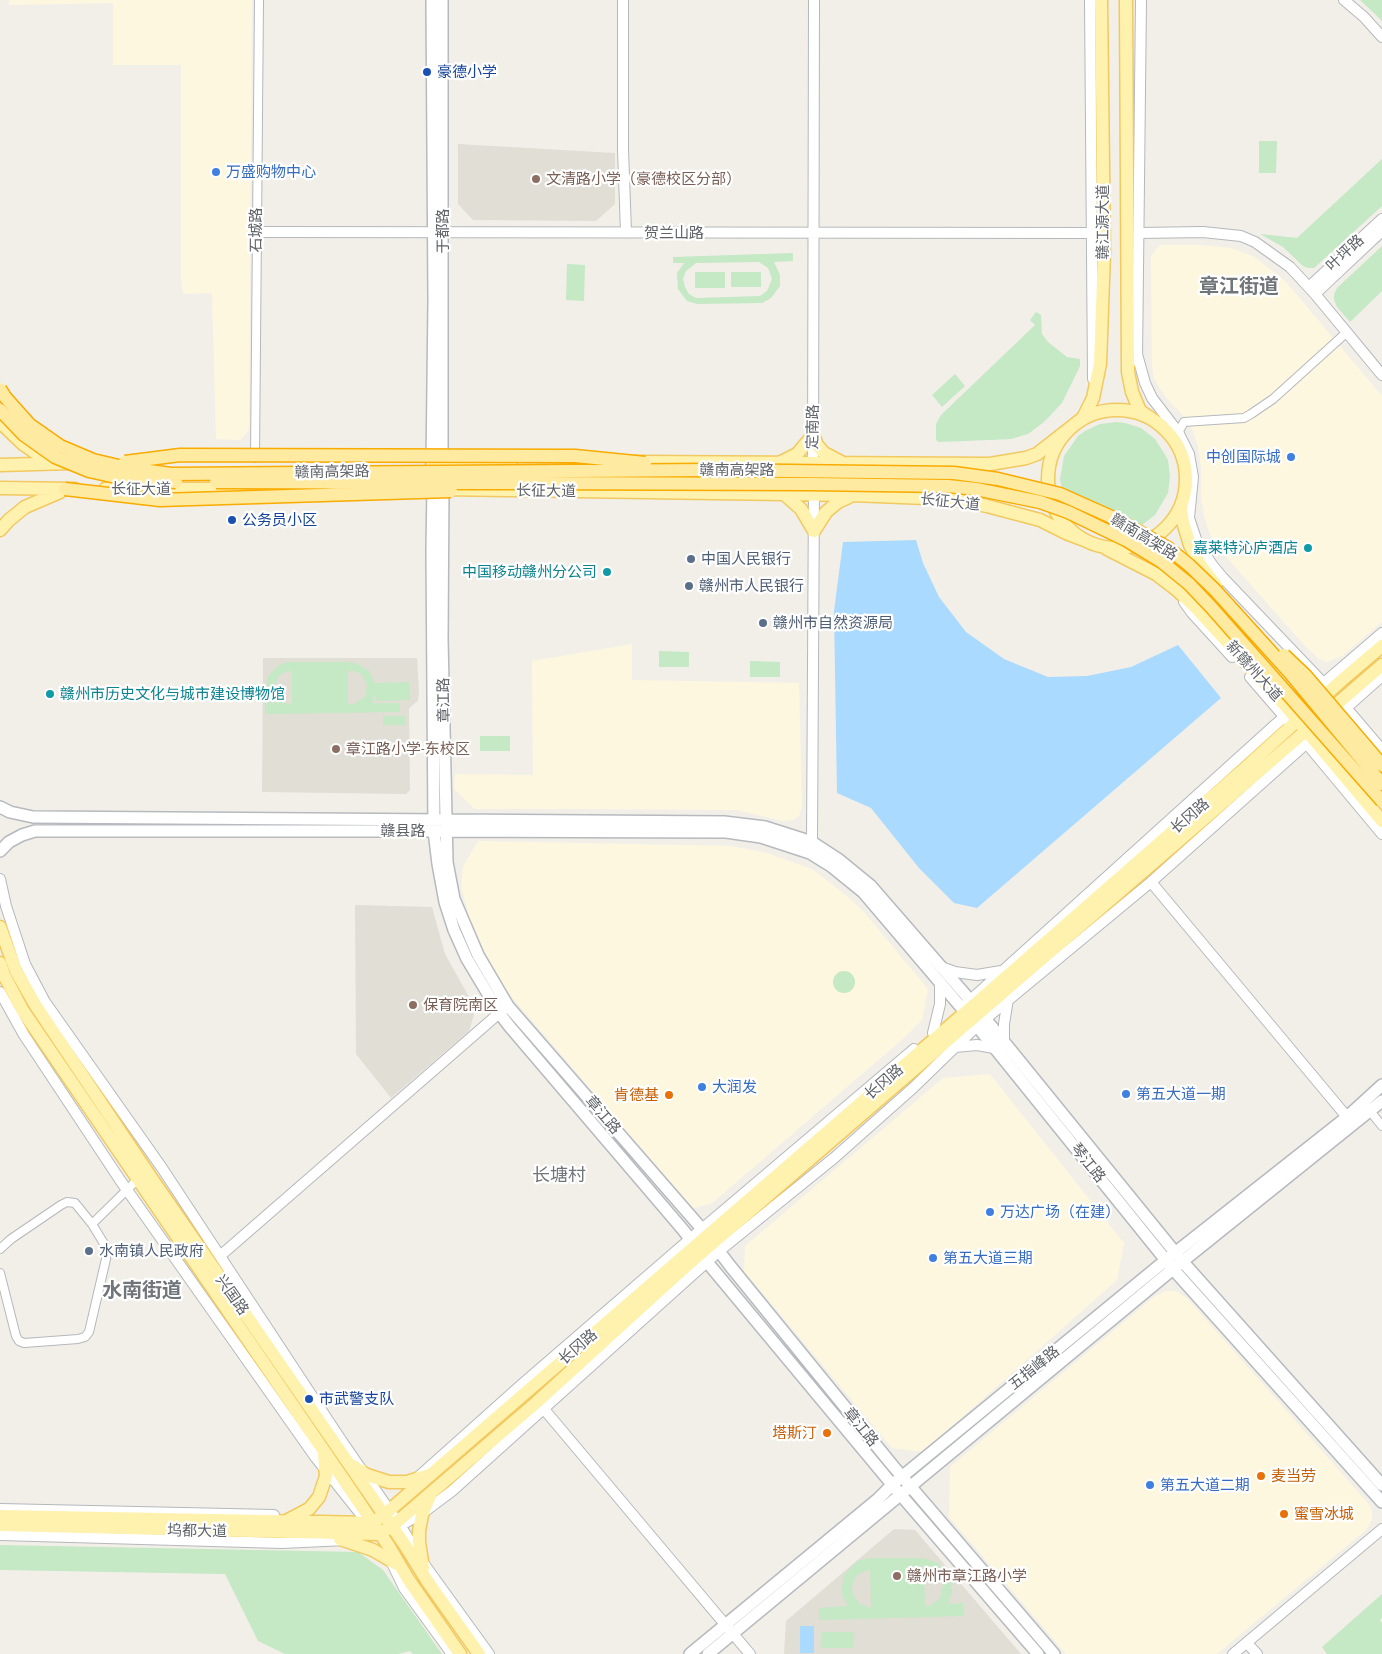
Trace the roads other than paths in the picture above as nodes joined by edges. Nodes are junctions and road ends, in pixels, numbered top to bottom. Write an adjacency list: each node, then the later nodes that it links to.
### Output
1 (259, 0): 14 (street, 石城路)
2 (432, 0): 15 (main road, 于都路)
3 (442, 0): 15 (main road, 于都路)
4 (623, 0): 16 (street)
5 (814, 0): 18 (street, 定南路)
6 (1090, 0): 19 (street)
7 (1101, 0): 25 (main road, 赣江源大道)
8 (1126, 0): 26 (main road, 赣江源大道)
9 (1141, 0): 17 (street)
10 (1344, 0): 11 (street)
11 (1382, 37)
12 (1382, 219): 20 (street, 叶坪路)
13 (1382, 231): 20 (street, 叶坪路)
14 (256, 232): 15 (street, 贺兰山路); 34 (street, 石城路)
15 (438, 232): 16 (street, 贺兰山路); 36 (main road, 于都路)
16 (626, 232): 18 (street, 贺兰山路)
17 (1139, 232): 20 (street); 22 (street)
18 (814, 233): 19 (street, 贺兰山路); 32 (street, 定南路)
19 (1093, 233): 25 (street)
20 (1312, 290): 21 (street)
21 (1346, 333): 23 (street); 33 (street)
22 (1137, 354): 26 (street); 33 (street)
23 (1382, 375)
24 (0, 389): 42 (highway, 赣南高架路, bridge)
25 (1094, 398): 29 (main road, 赣江源大道)
26 (1136, 402): 30 (main road, 赣江源大道)
27 (0, 410): 43 (highway, 赣南高架路, bridge)
28 (0, 422): 40 (main road)
29 (1076, 423): 30 (main road); 31 (main road, 赣江源大道)
30 (1162, 426): 33 (main road)
31 (1066, 432): 39 (main road, 长征大道); 53 (main road)
32 (812, 435): 37 (main road); 38 (street, 定南路); 39 (main road)
33 (1176, 436): 47 (main road); 60 (street)
34 (255, 460): 35 (main road, 长征大道); 36 (main road, 长征大道)
35 (125, 462): 40 (main road, 长征大道); 42 (highway, bridge)
36 (437, 462): 37 (main road, 长征大道); 46 (main road, 章江路)
37 (780, 463): 38 (main road, 长征大道)
38 (812, 463): 39 (main road, 长征大道); 49 (street, 定南路)
39 (850, 463)
40 (62, 464): 41 (main road, 长征大道)
41 (0, 465)
42 (707, 470): 55 (highway, 赣南高架路, bridge)
43 (595, 484): 45 (highway, bridge); 63 (highway, 赣南高架路, bridge)
44 (0, 488): 45 (main road, 长征大道)
45 (65, 489): 46 (main road, 长征大道); 51 (main road)
46 (438, 489): 48 (main road, 长征大道); 73 (main road, 章江路); 75 (main road, 章江路)
47 (1185, 491): 54 (main road); 61 (main road, 新赣州大道)
48 (784, 494): 49 (main road, 长征大道); 52 (main road)
49 (814, 495): 50 (main road, 长征大道); 52 (street, 定南路)
50 (852, 495): 52 (main road); 53 (main road, 长征大道)
51 (0, 530)
52 (814, 531): 78 (street, 定南路)
53 (1084, 540): 54 (main road)
54 (1104, 547): 63 (main road, 新赣州大道)
55 (1215, 590): 67 (highway, bridge); 69 (highway, 赣南高架路, bridge)
56 (1382, 633): 60 (street)
57 (1382, 646): 60 (main road, 长冈路)
58 (1382, 665): 62 (main road, 长冈路)
59 (1382, 676): 62 (street)
60 (1327, 686): 61 (main road, 长冈路); 62 (street)
61 (1316, 696): 63 (main road, 长冈路); 64 (main road, 新赣州大道)
62 (1342, 704): 64 (main road, 长冈路); 66 (street)
63 (1291, 715): 65 (main road, 新赣州大道); 70 (highway, 赣南高架路, bridge); 72 (highway, bridge); 84 (street); 90 (main road, 长冈路)
64 (1331, 715): 65 (main road, 长冈路); 68 (main road, 新赣州大道)
65 (1306, 737): 74 (main road, 新赣州大道); 77 (street); 81 (street); 90 (main road, 长冈路)
66 (1382, 750)
67 (1382, 765)
68 (1382, 775)
69 (1382, 784)
70 (1382, 801)
71 (0, 807): 75 (main road, 赣县路)
72 (1382, 811)
73 (447, 819): 75 (main road, 赣县路); 76 (main road, 章江路); 78 (main road, 赣县路)
74 (1382, 821)
75 (434, 825): 76 (main road, 赣县路); 79 (main road, 赣县路); 89 (main road, 章江路)
76 (446, 832): 78 (main road, 赣县路); 89 (main road, 章江路)
77 (1382, 834)
78 (811, 847): 83 (main road, 琴江路); 86 (main road, 琴江路)
79 (0, 851)
80 (0, 879): 105 (street)
81 (1151, 882): 88 (street); 97 (street)
82 (0, 927): 111 (main road, 兴国路)
83 (941, 967): 84 (street); 90 (main road, 琴江路)
84 (1002, 971): 90 (street)
85 (1, 972): 99 (main road, 兴国路)
86 (940, 982): 90 (main road, 琴江路); 91 (street)
87 (0, 992): 100 (street)
88 (1008, 999): 90 (street); 92 (street)
89 (504, 1010): 102 (main road, 章江路); 104 (main road, 章江路); 105 (street)
90 (973, 1013): 91 (street); 92 (main road, 琴江路); 93 (street); 102 (main road, 长冈路)
91 (933, 1033): 102 (street)
92 (999, 1045): 93 (street); 106 (main road, 琴江路); 107 (main road, 琴江路)
93 (955, 1047): 102 (street)
94 (1382, 1086): 97 (main road, 五指峰路)
95 (1382, 1101): 96 (main road, 五指峰路)
96 (1370, 1111): 98 (street); 106 (main road, 五指峰路)
97 (1347, 1117): 106 (main road, 五指峰路)
98 (1382, 1126)
99 (138, 1179): 100 (street); 110 (main road, 兴国路)
100 (127, 1190): 101 (street); 112 (street)
101 (92, 1224): 103 (street); 108 (street)
102 (710, 1240): 104 (main road, 长冈路); 104 (street); 116 (main road, 章江路)
103 (0, 1249)
104 (698, 1250): 109 (street); 113 (main road, 长冈路); 115 (street); 116 (main road, 章江路); 119 (main road, 长冈路)
105 (220, 1256): 114 (street)
106 (1179, 1257): 107 (main road, 五指峰路); 117 (main road, 琴江路)
107 (1170, 1265): 116 (main road, 五指峰路); 118 (main road, 五指峰路); 121 (main road, 琴江路)
108 (0, 1273)
109 (543, 1408): 124 (street); 139 (street)
110 (321, 1448): 112 (main road); 130 (main road, 兴国路)
111 (348, 1462): 114 (main road); 123 (main road, 兴国路)
112 (326, 1470): 126 (main road); 130 (street)
113 (433, 1473): 115 (main road); 123 (main road, 长冈路)
114 (365, 1474): 115 (main road); 123 (street)
115 (414, 1480): 123 (street)
116 (897, 1480): 118 (main road, 章江路); 120 (main road, 章江路); 139 (main road, 五指峰路)
117 (1382, 1485)
118 (910, 1486): 120 (main road, 五指峰路); 150 (main road, 章江路)
119 (434, 1490): 124 (main road); 129 (main road, 长冈路)
120 (900, 1494): 140 (main road, 五指峰路); 149 (main road, 章江路)
121 (1382, 1502)
122 (0, 1509): 126 (street)
123 (385, 1512): 129 (main road, 兴国路); 130 (main road)
124 (424, 1512): 129 (street); 136 (main road)
125 (0, 1516): 127 (main road, 坞都大道)
126 (298, 1516): 127 (main road); 130 (street)
127 (281, 1522): 130 (main road, 坞都大道)
128 (0, 1526): 132 (main road, 坞都大道)
129 (396, 1526): 130 (main road); 136 (street); 138 (main road, 兴国路)
130 (373, 1528): 132 (main road, 坞都大道); 134 (street); 135 (street); 137 (main road, 兴国路)
131 (1382, 1528): 141 (street)
132 (296, 1533): 134 (main road)
133 (0, 1535): 134 (street)
134 (345, 1540): 135 (main road)
135 (391, 1560): 137 (main road); 142 (street)
136 (421, 1560): 138 (main road); 145 (street)
137 (408, 1579): 143 (main road, 兴国路)
138 (428, 1582): 144 (main road, 兴国路)
139 (725, 1625): 140 (street); 146 (main road, 五指峰路)
140 (733, 1634): 147 (main road, 五指峰路); 148 (street)
141 (1248, 1643): 151 (street); 152 (street)
142 (452, 1654)
143 (460, 1654)
144 (478, 1654)
145 (489, 1654)
146 (690, 1654)
147 (708, 1654)
148 (750, 1654)
149 (1038, 1654)
150 (1054, 1654)
151 (1233, 1654)
152 (1257, 1654)

